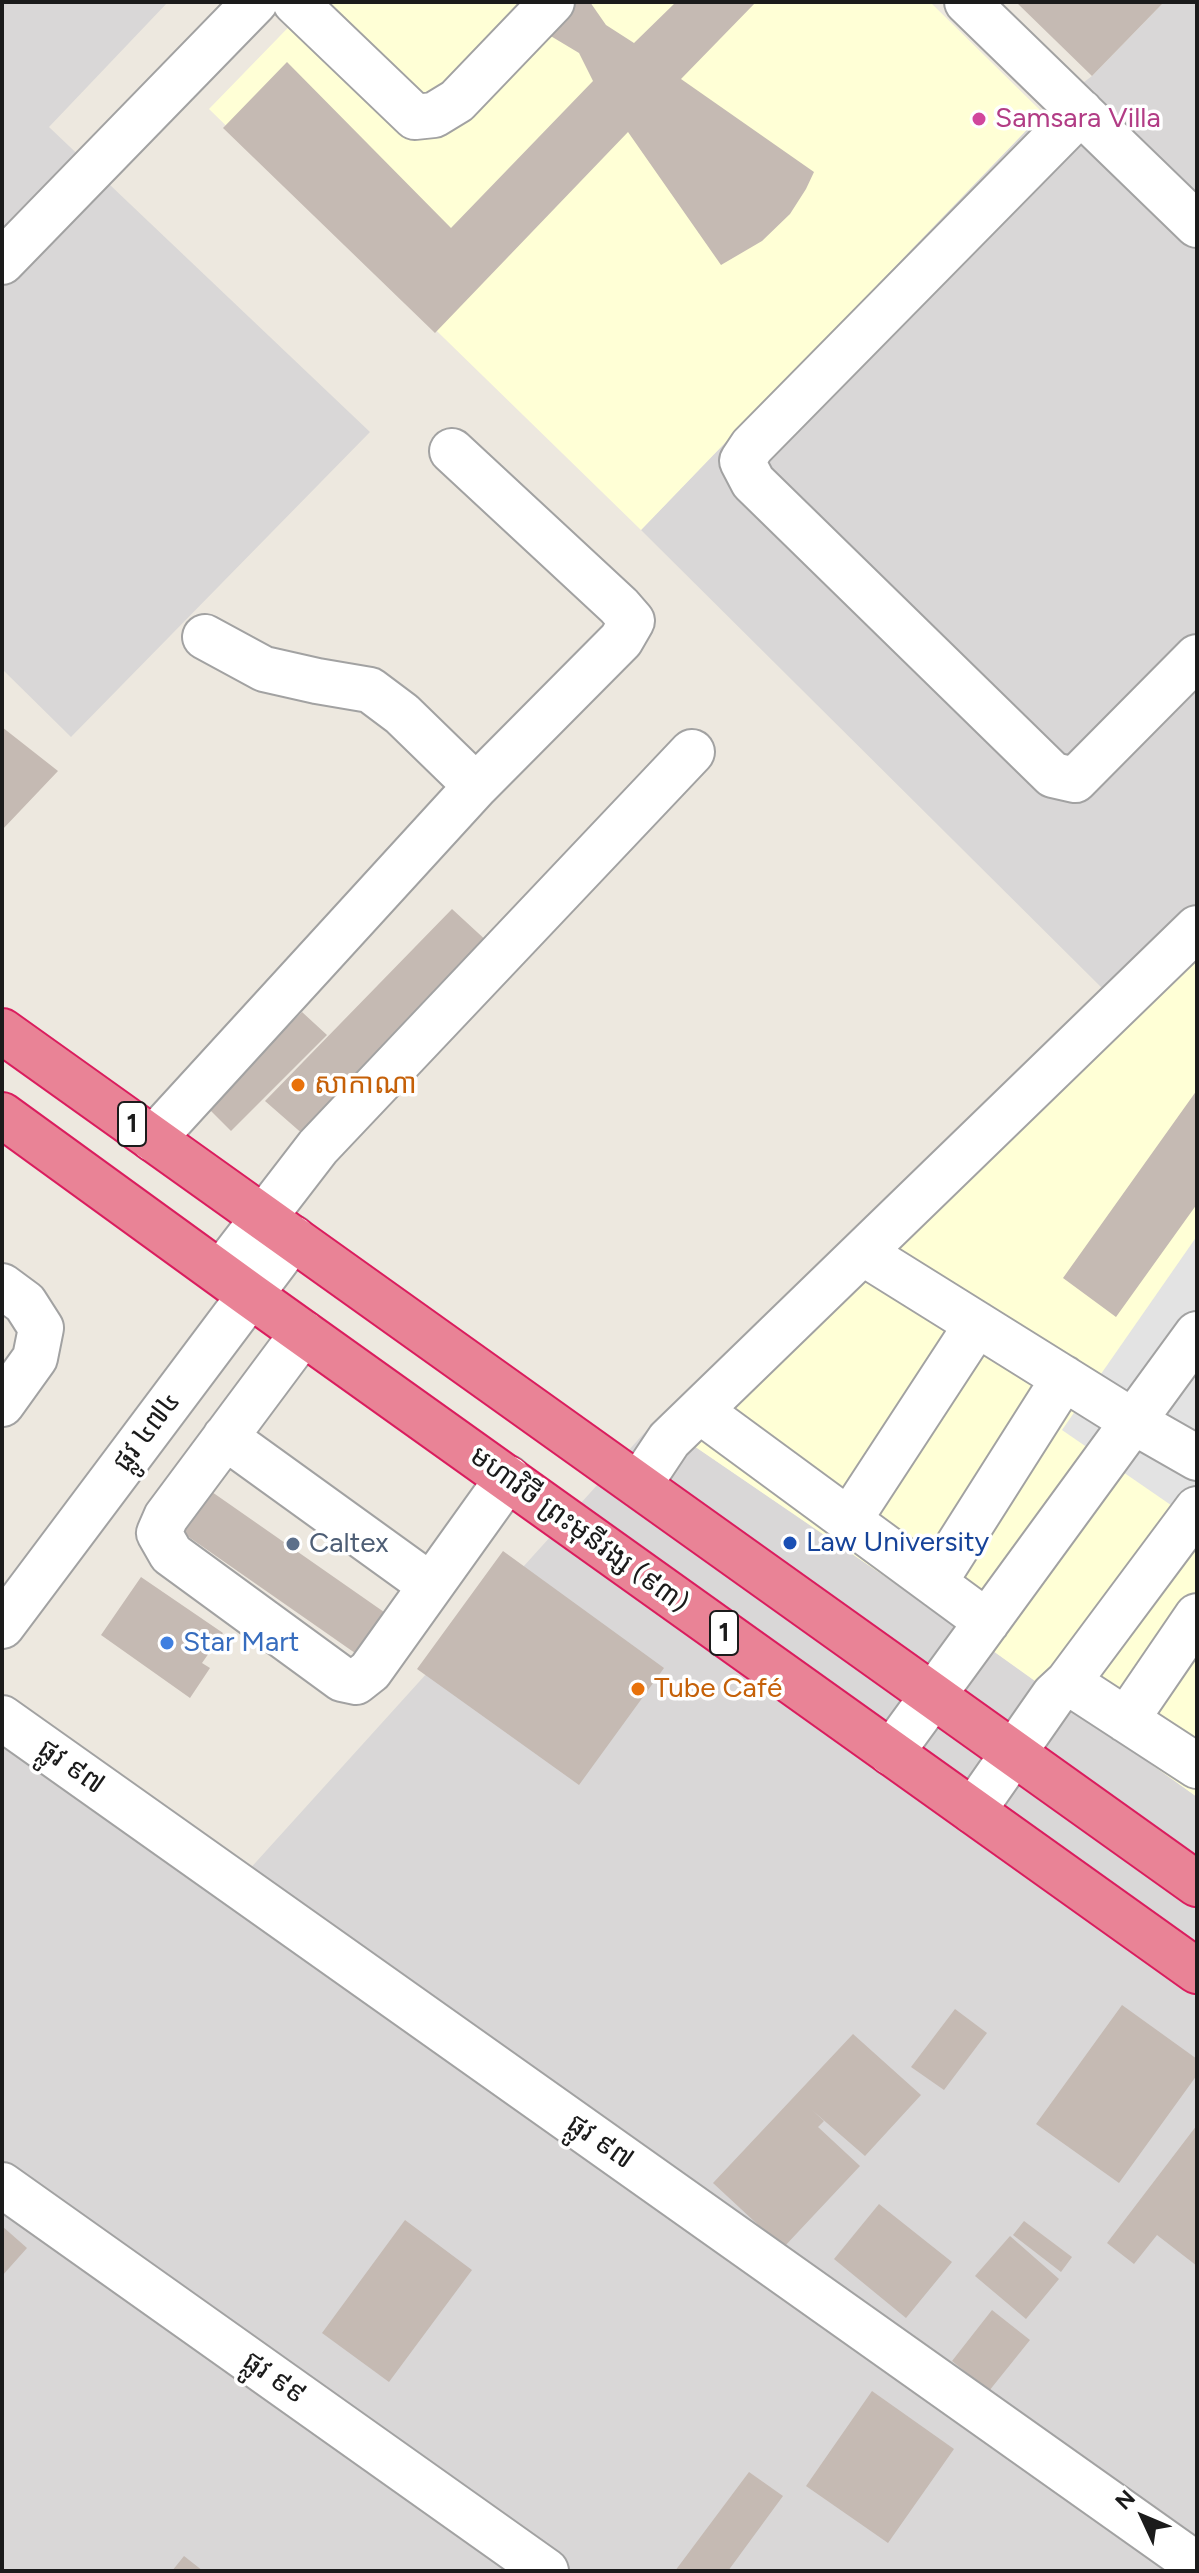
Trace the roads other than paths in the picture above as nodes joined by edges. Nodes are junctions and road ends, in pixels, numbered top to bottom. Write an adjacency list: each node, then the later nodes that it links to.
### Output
1 (255, 2): 7 (street)
2 (295, 2): 3 (street)
3 (552, 2)
4 (967, 2): 5 (street)
5 (1081, 112): 6 (street); 10 (street)
6 (1197, 225)
7 (2, 262)
8 (452, 451): 12 (street)
9 (205, 637): 12 (street)
10 (1197, 657)
11 (692, 752): 17 (street, ផ្លូវ ៤៧៤)
12 (476, 786): 16 (street)
13 (1197, 928): 18 (street)
14 (2, 1031): 16 (highway, 1)
15 (2, 1115): 19 (highway, មហាវិថី ព្រះមុនីវង្ស (៩៣) / 1)
16 (153, 1139): 17 (highway, 1)
17 (278, 1228): 19 (street, ផ្លូវ ៤៧៤); 32 (highway, 1)
18 (863, 1253): 21 (street); 26 (street)
19 (235, 1284): 22 (highway, មហាវិថី ព្រះមុនីវង្ស (៩៣) / 1); 30 (street, ផ្លូវ ៤៧៤)
20 (2, 1286): 25 (street)
21 (977, 1324): 24 (street); 35 (street)
22 (303, 1333): 28 (street); 31 (highway, មហាវិថី ព្រះមុនីវង្ស (៩៣) / 1)
23 (1197, 1334): 27 (street)
24 (1064, 1378): 27 (street); 36 (street)
25 (2, 1404)
26 (700, 1411): 32 (street); 35 (street)
27 (1134, 1422): 29 (street); 39 (street)
28 (225, 1437): 34 (street); 37 (street)
29 (1197, 1458)
30 (112, 1478): 34 (street); 40 (street, ផ្លូវ ៤៧៤)
31 (508, 1478): 37 (street); 45 (highway, មហាវិថី ព្រះមុនីវង្ស (៩៣) / 1)
32 (639, 1485): 42 (highway, 1)
33 (1197, 1509): 41 (street)
34 (166, 1517): 37 (street)
35 (849, 1520): 36 (street)
36 (934, 1583): 39 (street)
37 (430, 1585)
38 (1197, 1616): 44 (street)
39 (987, 1622): 42 (street)
40 (2, 1626)
41 (1068, 1682): 44 (street); 46 (street)
42 (933, 1696): 45 (street); 46 (highway, 1)
43 (2, 1718): 52 (street, ផ្លូវ ៩៧)
44 (1126, 1720): 47 (street)
45 (891, 1753): 48 (highway, មហាវិថី ព្រះមុនីវង្ស (៩៣) / 1)
46 (1013, 1753): 48 (street); 49 (highway, 1)
47 (1197, 1766)
48 (973, 1811): 50 (highway, មហាវិថី ព្រះមុនីវង្ស (៩៣) / 1)
49 (1197, 1884)
50 (1197, 1971)
51 (2, 2185): 53 (street, ផ្លូវ ៩៩)
52 (1189, 2559)
53 (546, 2571)

